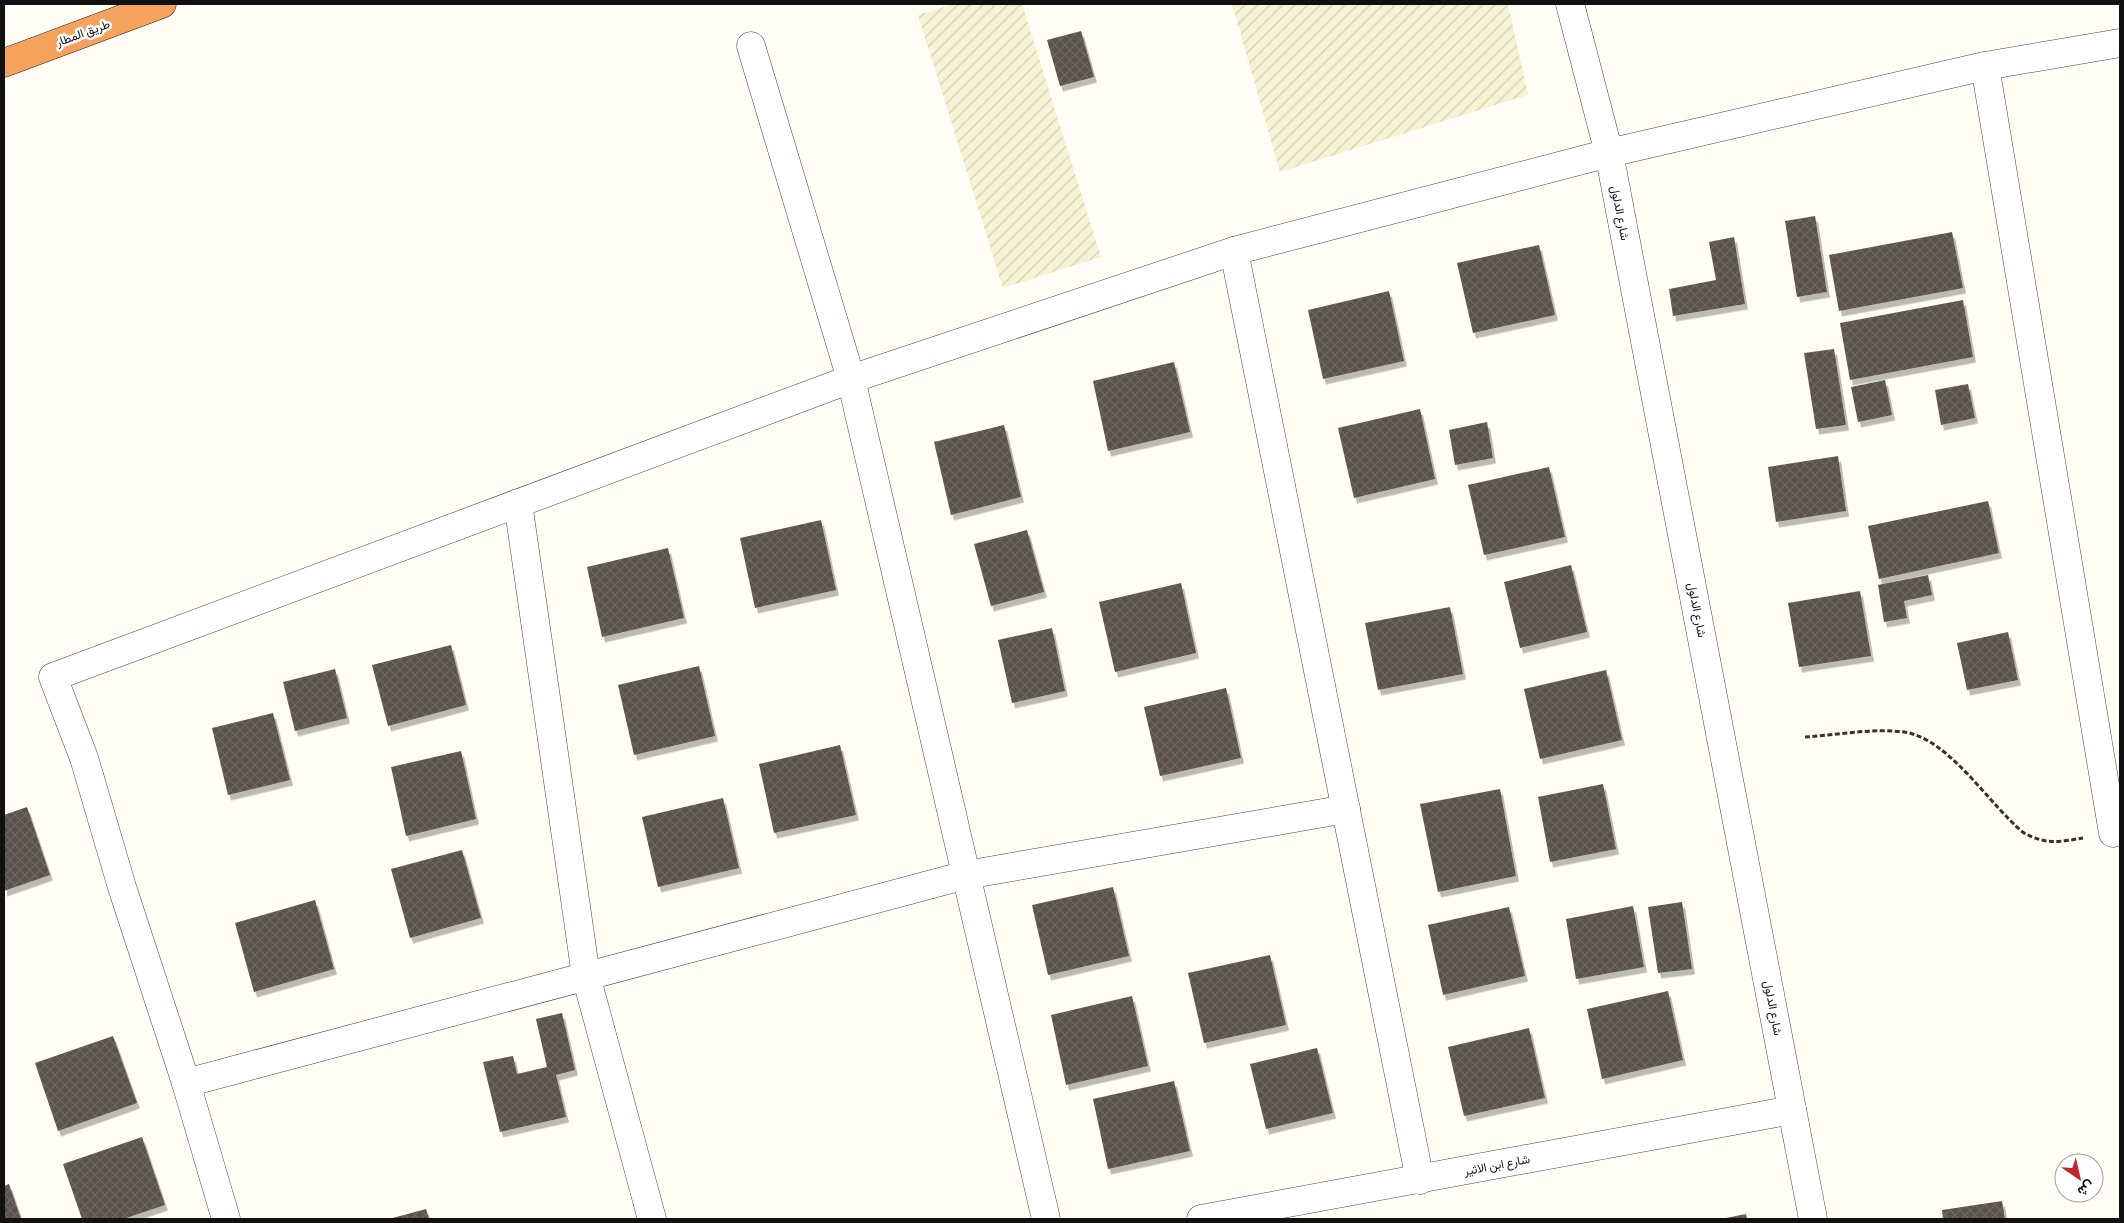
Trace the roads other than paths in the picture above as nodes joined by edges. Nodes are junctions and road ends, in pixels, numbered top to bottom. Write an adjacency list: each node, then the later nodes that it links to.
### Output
1 (162, 4): 5 (highway, طريق المطار)
2 (1570, 4): 7 (street, شارع الدلول)
3 (2120, 43): 6 (street)
4 (751, 46): 9 (street)
5 (4, 63)
6 (1985, 66): 7 (street); 12 (street)
7 (1609, 153): 8 (street); 16 (street, شارع الدلول)
8 (1234, 251): 9 (street); 11 (street)
9 (851, 379): 10 (street); 13 (street)
10 (518, 503): 14 (street); 15 (street)
11 (1346, 809): 13 (street); 17 (street)
12 (2113, 833)
13 (966, 875): 14 (street); 20 (street)
14 (586, 976): 15 (street); 19 (street)
15 (186, 1084): 18 (street)
16 (1792, 1110): 17 (street, شارع ابن الاثير); 22 (street, شارع الدلول)
17 (1420, 1180): 21 (street, شارع ابن الاثير)
18 (226, 1219)
19 (652, 1219)
20 (1046, 1219)
21 (1201, 1219)
22 (1813, 1219)

